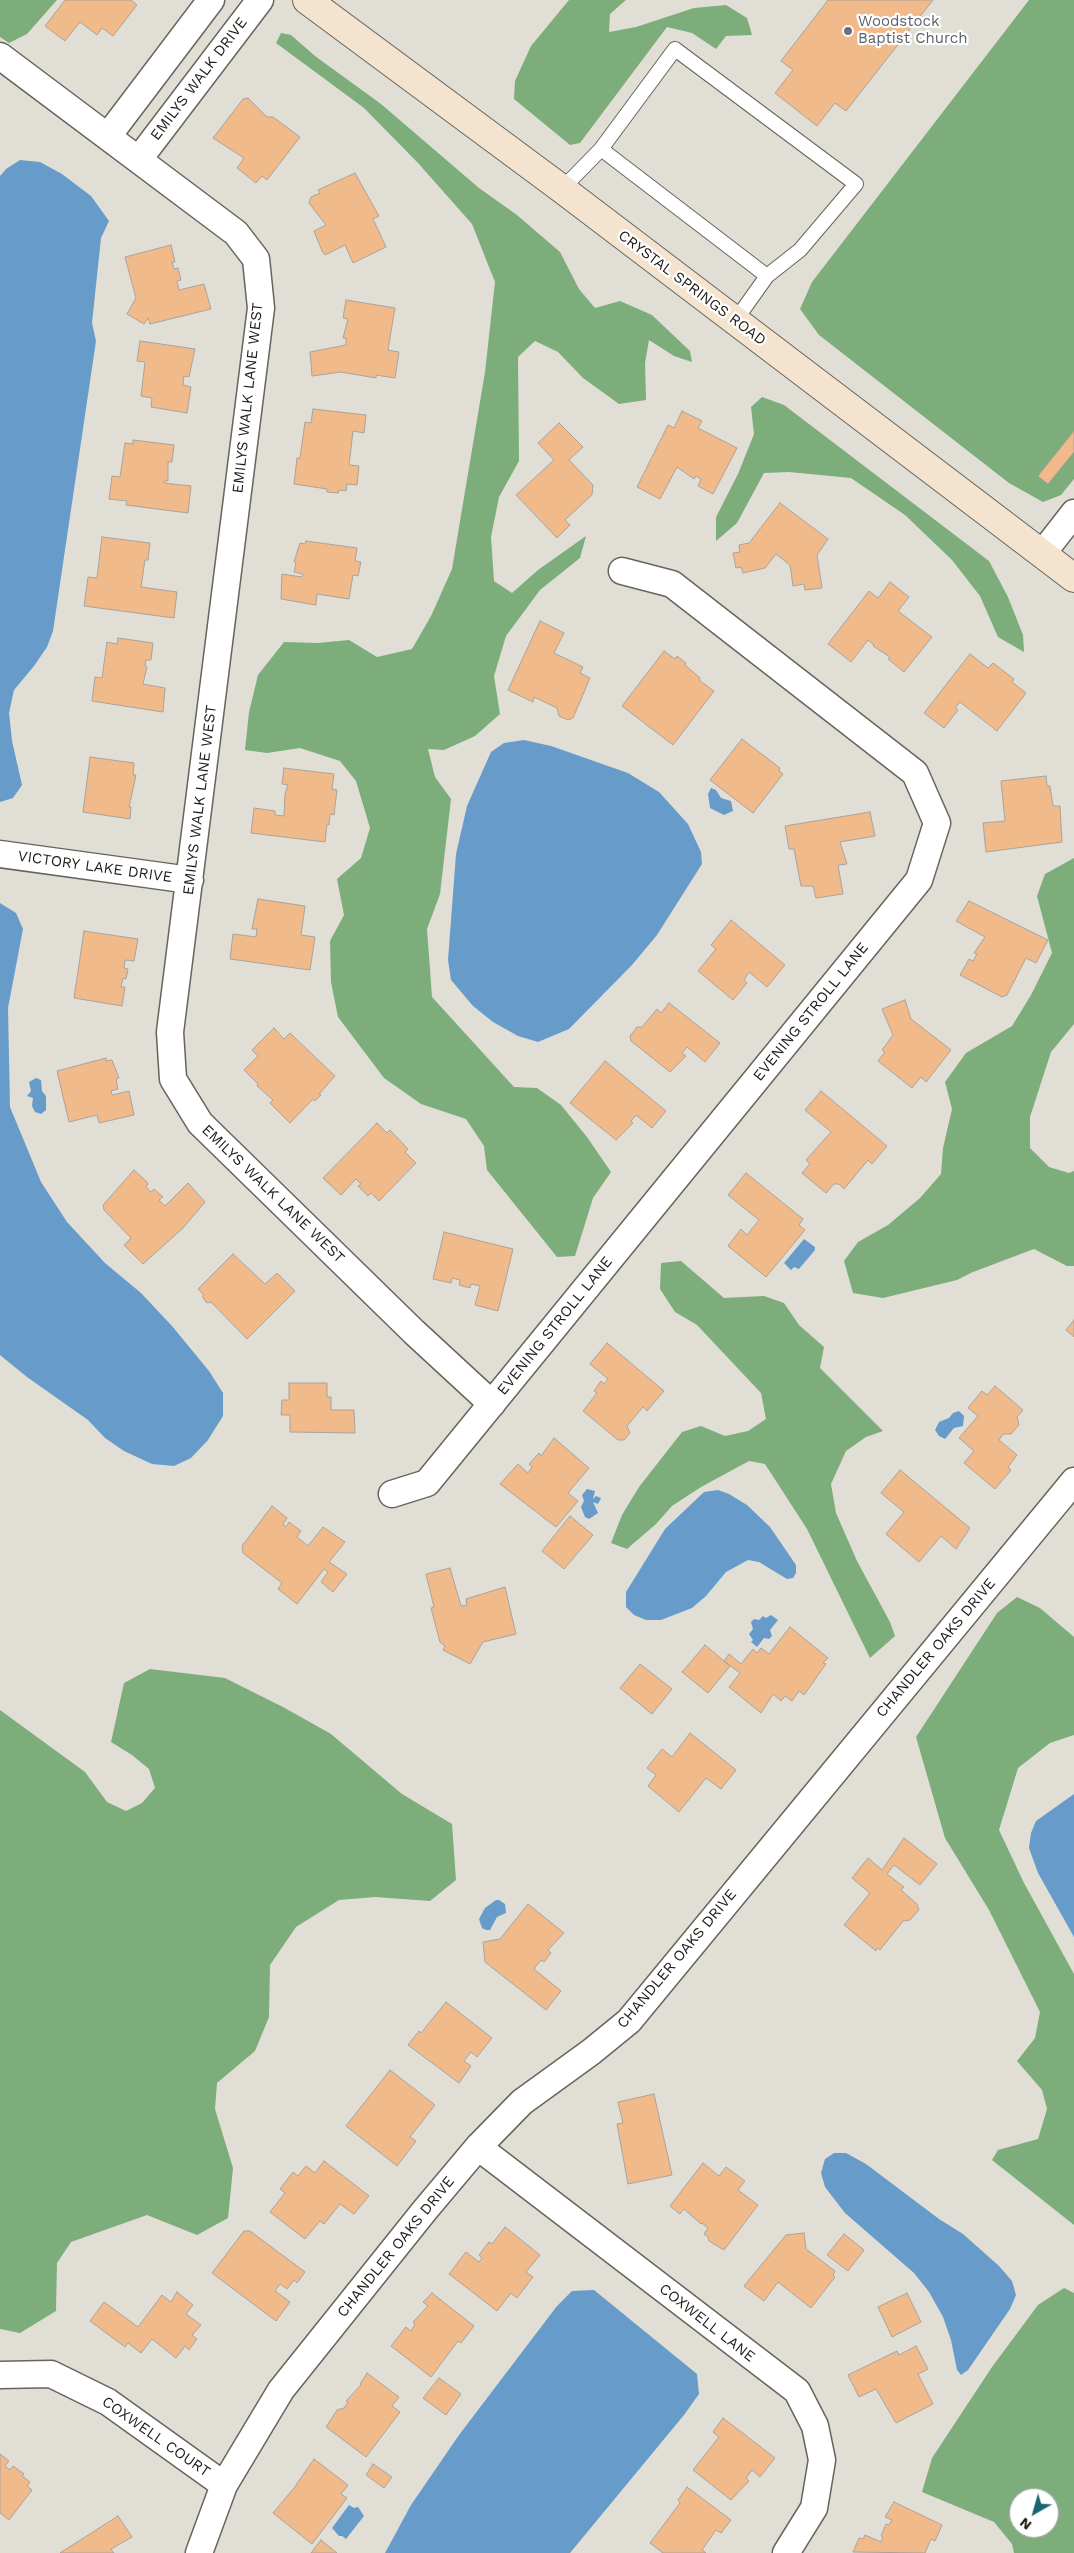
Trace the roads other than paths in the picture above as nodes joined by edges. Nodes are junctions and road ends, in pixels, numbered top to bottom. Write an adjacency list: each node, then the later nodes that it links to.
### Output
1 (212, 0): 5 (street)
2 (260, 0): 7 (street, EMILYS WALK DRIVE)
3 (307, 0): 8 (street, CRYSTAL SPRINGS ROAD)
4 (0, 56): 5 (street, EMILYS WALK LANE WEST)
5 (108, 136): 7 (street, EMILYS WALK LANE WEST)
6 (601, 149): 8 (lane); 9 (lane); 9 (lane)
7 (139, 159): 16 (street, EMILYS WALK LANE WEST)
8 (562, 189): 10 (street, CRYSTAL SPRINGS ROAD)
9 (767, 276): 10 (lane)
10 (735, 321): 12 (street, CRYSTAL SPRINGS ROAD)
11 (1074, 514): 12 (street)
12 (1042, 554): 14 (street, CRYSTAL SPRINGS ROAD)
13 (622, 571): 17 (street, EVENING STROLL LANE)
14 (1074, 578)
15 (0, 854): 16 (street, VICTORY LAKE DRIVE)
16 (190, 880): 17 (street, EMILYS WALK LANE WEST)
17 (492, 1404): 19 (street, EVENING STROLL LANE)
18 (1074, 1480): 20 (street, CHANDLER OAKS DRIVE)
19 (392, 1494)
20 (478, 2147): 22 (street, CHANDLER OAKS DRIVE); 24 (street, COXWELL LANE)
21 (0, 2375): 22 (street, COXWELL COURT)
22 (224, 2485): 23 (street, CHANDLER OAKS DRIVE)
23 (199, 2553)
24 (786, 2553)

